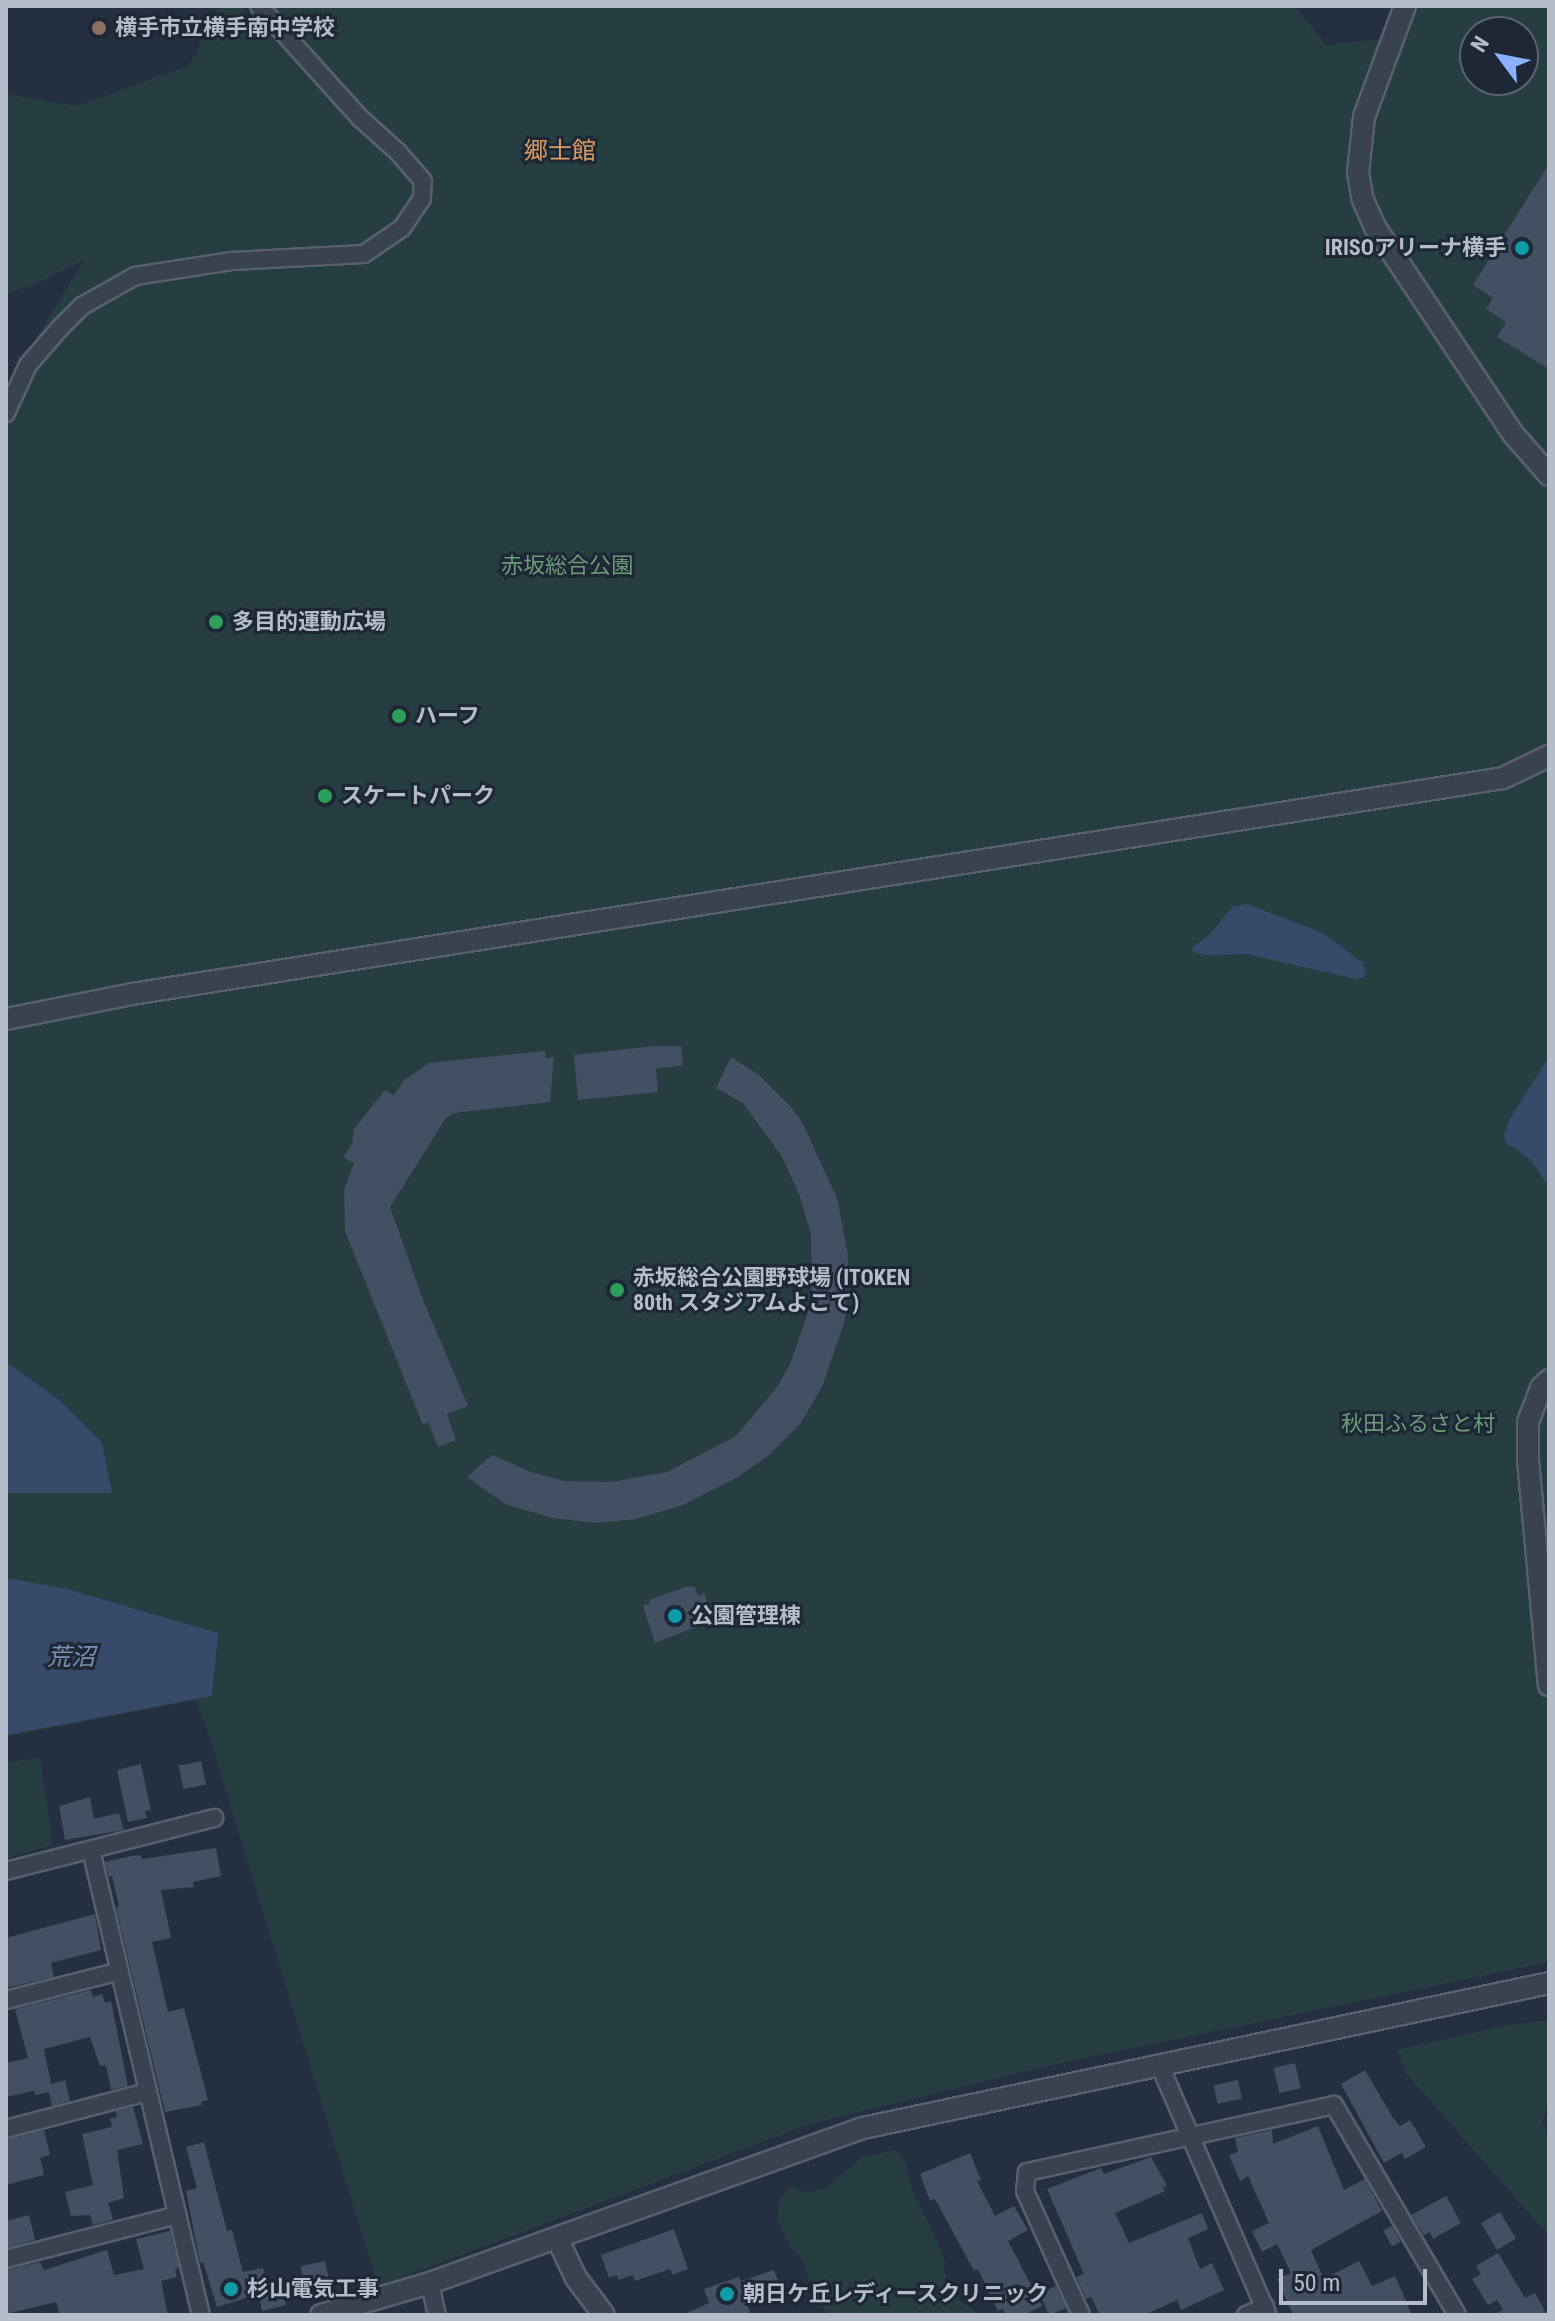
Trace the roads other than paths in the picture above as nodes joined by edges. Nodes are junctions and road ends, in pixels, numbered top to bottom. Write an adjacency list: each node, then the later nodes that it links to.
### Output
1 (259, 6): 3 (street)
2 (1405, 6): 4 (street)
3 (6, 413)
4 (1549, 475)
5 (1549, 756): 6 (street)
6 (6, 1019)
7 (1549, 1380): 8 (street)
8 (1549, 1685)
9 (214, 1818): 10 (street)
10 (91, 1850): 11 (street); 12 (street)
11 (6, 1871)
12 (117, 1972): 14 (street); 16 (street)
13 (1549, 1983): 15 (street)
14 (6, 2000)
15 (1160, 2066): 18 (street); 20 (street)
16 (147, 2092): 17 (street); 19 (street)
17 (6, 2129)
18 (1190, 2137): 23 (street); 28 (street); 30 (street)
19 (177, 2215): 21 (street); 24 (street)
20 (557, 2238): 22 (street); 27 (street)
21 (6, 2259)
22 (430, 2283): 25 (street); 26 (street)
23 (1266, 2311): 29 (street)
24 (201, 2315)
25 (321, 2315)
26 (437, 2315)
27 (604, 2315)
28 (1081, 2315)
29 (1246, 2315)
30 (1457, 2315)

